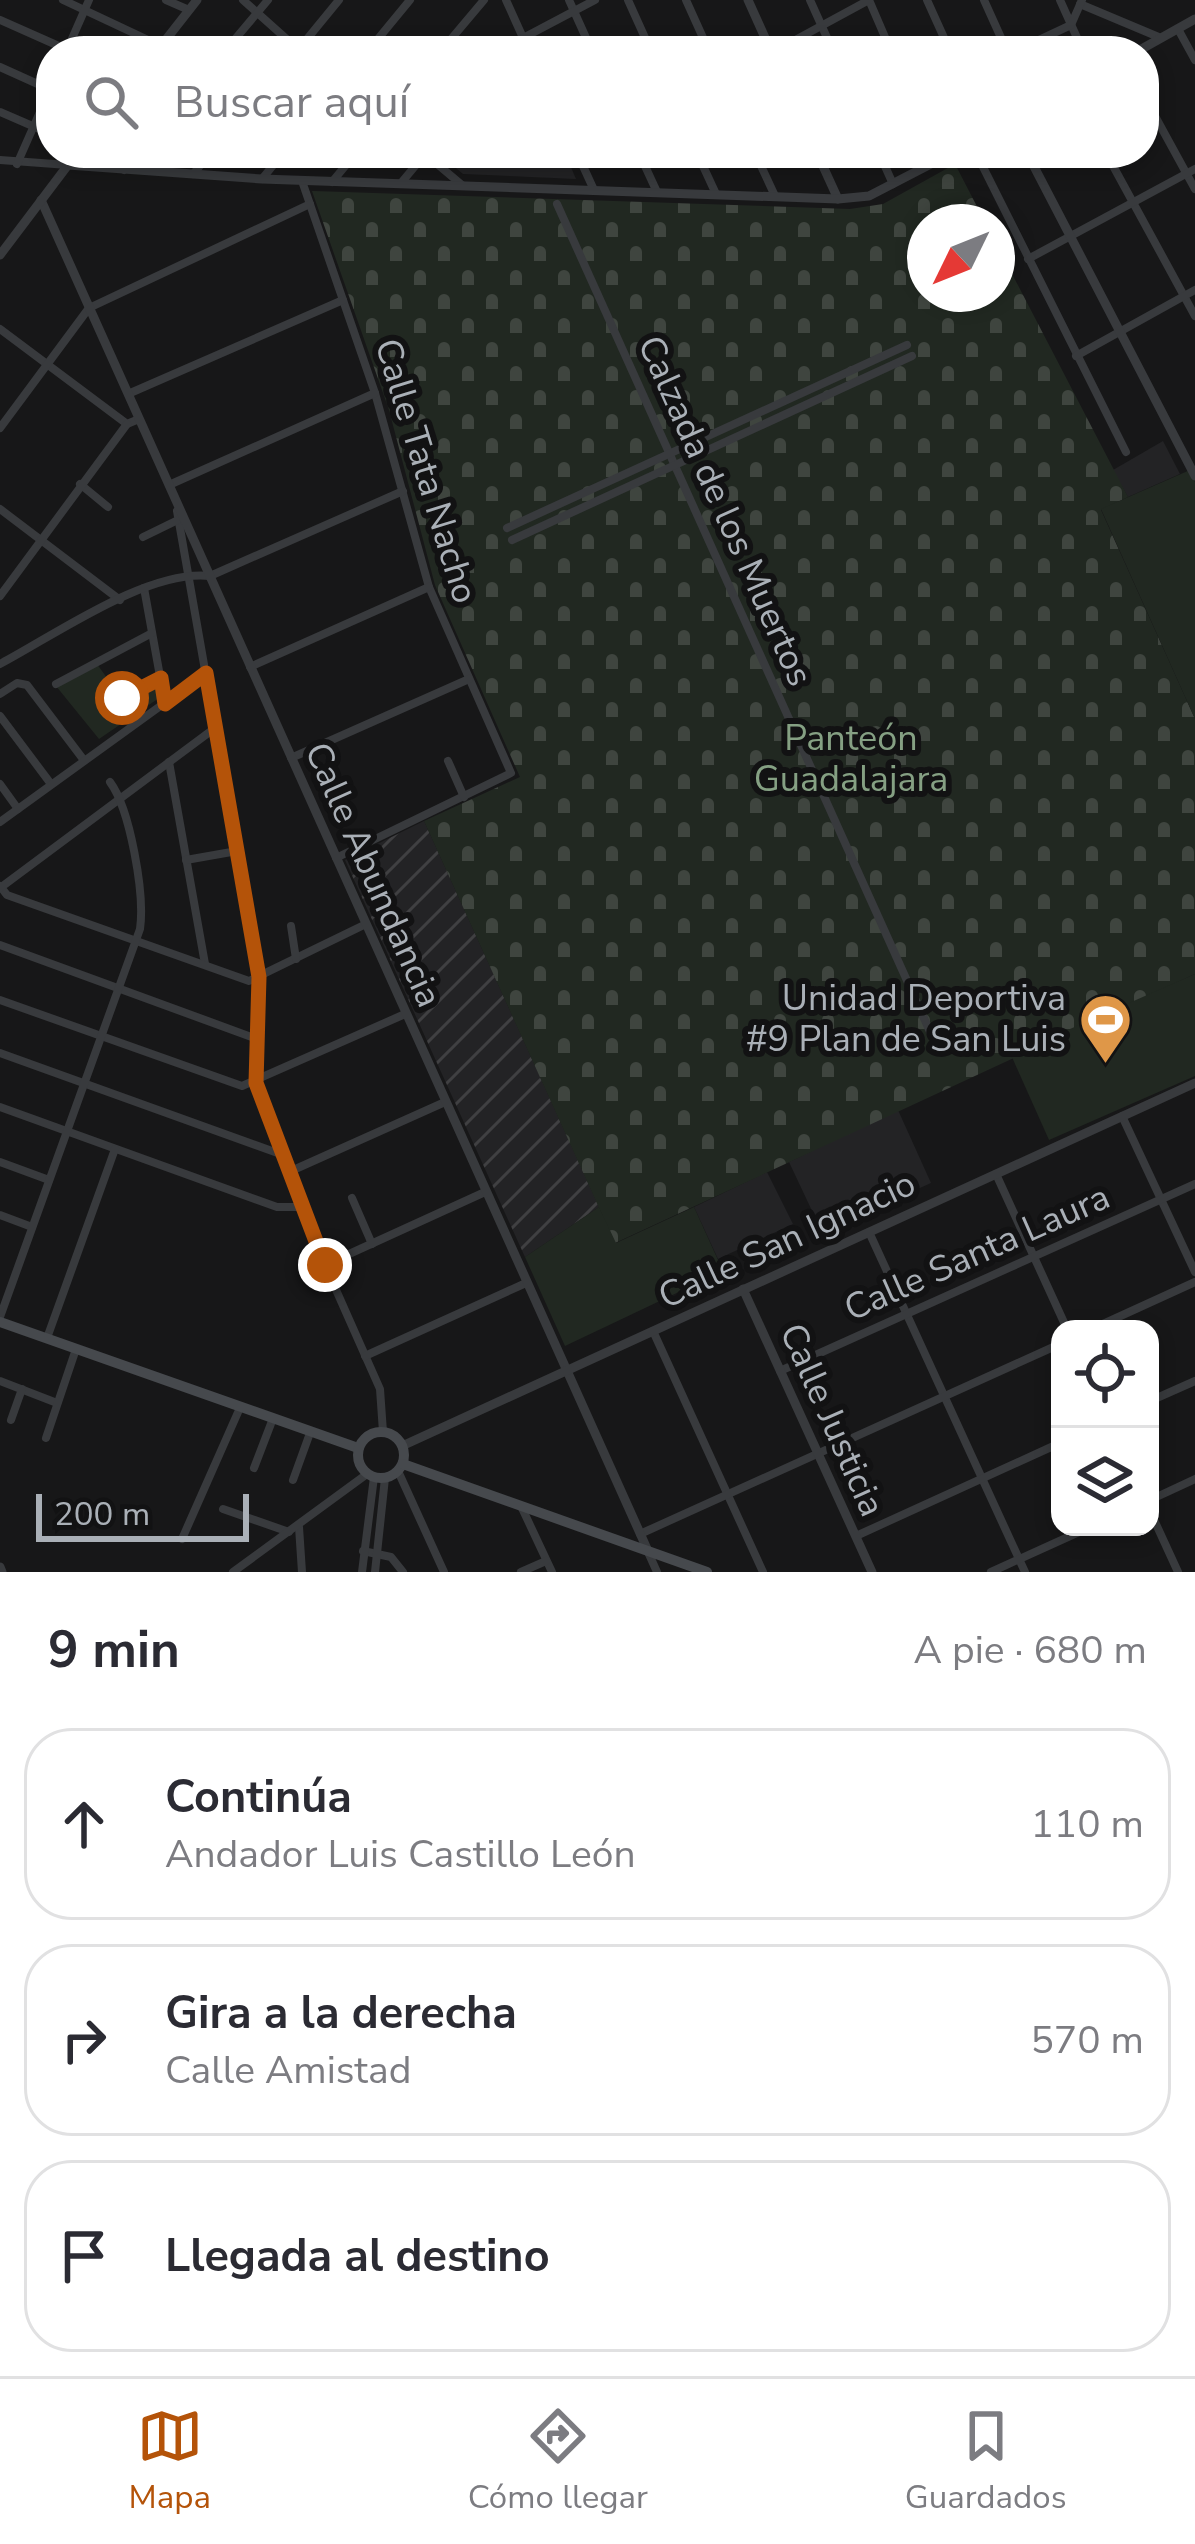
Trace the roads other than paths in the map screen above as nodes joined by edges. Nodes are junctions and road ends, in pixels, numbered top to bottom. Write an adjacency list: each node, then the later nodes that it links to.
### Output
1 (63, 0): 21 (street)
2 (166, 0): 22 (street)
3 (197, 0): 22 (street)
4 (243, 0): 24 (street)
5 (268, 0): 24 (street)
6 (339, 0): 36 (street)
7 (410, 0): 37 (street)
8 (484, 0): 38 (street)
9 (506, 0): 39 (street)
10 (569, 0): 23 (street)
11 (595, 0): 23 (street)
12 (628, 0): 42 (street)
13 (686, 0): 43 (street)
14 (748, 0): 44 (street)
15 (810, 0): 28 (street)
16 (869, 0): 28 (street); 47 (street)
17 (927, 0): 48 (street)
18 (984, 0): 49 (street)
19 (1060, 0): 27 (street)
20 (1081, 2): 27 (street); 52 (street)
21 (87, 5): 31 (street); 32 (street)
22 (189, 10): 33 (street)
23 (574, 11): 40 (street); 41 (street)
24 (258, 13): 34 (street); 35 (street)
25 (0, 20): 30 (street)
26 (1195, 20): 29 (street)
27 (1071, 25): 50 (street); 51 (street)
28 (821, 26): 45 (street); 46 (street)
29 (1178, 29): 53 (street); 54 (street)
30 (36, 36)
31 (74, 36)
32 (139, 36)
33 (168, 36)
34 (238, 36)
35 (283, 36)
36 (309, 36)
37 (380, 36)
38 (454, 36)
39 (522, 36)
40 (527, 36)
41 (585, 36)
42 (644, 36)
43 (702, 36)
44 (766, 36)
45 (802, 36)
46 (825, 36)
47 (885, 36)
48 (943, 36)
49 (1003, 36)
50 (1046, 36)
51 (1076, 36)
52 (1156, 36)
53 (1160, 38)
54 (1195, 60)
55 (0, 68): 56 (street)
56 (36, 83)
57 (0, 112): 60 (street)
58 (36, 120): 60 (street)
59 (1159, 120): 83 (street)
60 (33, 127): 61 (street); 63 (street)
61 (36, 128)
62 (0, 160): 63 (street)
63 (17, 164): 64 (street)
64 (36, 164)
65 (66, 168): 97 (street)
66 (102, 168): 82 (street)
67 (199, 168): 84 (street)
68 (271, 168): 85 (street)
69 (344, 168): 87 (street)
70 (413, 168): 88 (street)
71 (443, 168): 90 (street)
72 (584, 168): 92 (street)
73 (646, 168): 93 (street)
74 (704, 168): 94 (street)
75 (762, 168): 95 (street)
76 (825, 168): 96 (street)
77 (886, 168): 89 (street)
78 (920, 168): 89 (street)
79 (983, 168): 103 (street)
80 (1035, 168): 101 (street)
81 (1114, 168): 98 (street)
82 (124, 170): 84 (street)
83 (1191, 171): 91 (street); 98 (street)
84 (192, 176): 85 (street)
85 (262, 179): 86 (street)
86 (302, 181): 87 (street); 99 (street, Calle Tata Nacho)
87 (332, 182): 88 (street)
88 (401, 183): 90 (street)
89 (893, 185): 96 (street)
90 (464, 186): 92 (street)
91 (1195, 189)
92 (594, 190): 93 (street)
93 (657, 192): 94 (street)
94 (716, 194): 95 (street)
95 (775, 196): 96 (street)
96 (838, 199)
97 (41, 200): 102 (street); 107 (street, Calle Abundancia)
98 (1133, 202): 101 (street); 105 (street)
99 (310, 204): 106 (street, Calle Tata Nacho); 107 (street)
100 (557, 204): 122 (street, Calzada de los Muertos)
101 (1071, 237): 103 (street); 110 (street)
102 (0, 255)
103 (1028, 260): 113 (street)
104 (1195, 290): 105 (street)
105 (1184, 296): 108 (street); 110 (street)
106 (343, 300): 115 (street, Calle Tata Nacho); 116 (street)
107 (89, 308): 114 (street); 116 (street, Calle Abundancia)
108 (1195, 316)
109 (0, 329): 114 (street)
110 (1121, 331): 113 (street); 120 (street)
111 (907, 345): 122 (street)
112 (912, 356): 123 (street)
113 (1076, 356): 121 (street)
114 (47, 364): 117 (street); 118 (street)
115 (375, 393): 126 (street); 127 (street, Calle Tata Nacho)
116 (128, 394): 117 (street, Calle Abundancia)
117 (133, 421): 125 (street); 126 (street, Calle Abundancia)
118 (0, 428)
119 (1195, 438): 120 (street)
120 (1180, 446): 124 (street)
121 (1126, 452)
122 (670, 454): 123 (street, Calzada de los Muertos); 131 (street)
123 (675, 465): 133 (street); 178 (street, Calzada de los Muertos)
124 (1195, 476)
125 (80, 484): 128 (street); 134 (street)
126 (169, 485): 130 (street, Calle Abundancia)
127 (403, 491): 136 (street); 137 (street, Calle Tata Nacho)
128 (108, 507)
129 (0, 509): 134 (street)
130 (181, 519): 132 (street); 135 (street); 136 (street, Calle Abundancia)
131 (507, 528)
132 (143, 537)
133 (512, 540)
134 (42, 541): 139 (street); 140 (street)
135 (188, 574): 136 (street); 138 (street); 144 (street)
136 (210, 576): 143 (street, Calle Abundancia)
137 (429, 587): 143 (street); 146 (street, Calle Tata Nacho)
138 (144, 588): 140 (street); 141 (street)
139 (0, 596)
140 (121, 600): 142 (street)
141 (152, 633): 145 (street); 147 (street)
142 (0, 664)
143 (250, 667): 153 (street, Calle Abundancia)
144 (206, 673): 150 (street); 152 (street)
145 (161, 678): 149 (street); 150 (street)
146 (469, 679): 153 (street); 160 (street, Calle Tata Nacho)
147 (56, 684)
148 (0, 694): 154 (street)
149 (122, 698)
150 (165, 704): 154 (street)
151 (0, 716): 159 (street)
152 (215, 728): 156 (street); 164 (street)
153 (291, 758): 165 (street, Calle Abundancia)
154 (83, 759): 159 (street)
155 (448, 760): 160 (street)
156 (170, 762): 161 (street); 166 (street)
157 (110, 782): 161 (street)
158 (0, 784): 162 (street)
159 (51, 784): 162 (street)
160 (464, 797): 165 (street)
161 (122, 798): 167 (street); 170 (street)
162 (18, 809): 163 (street)
163 (0, 822)
164 (237, 851): 166 (street); 174 (street)
165 (336, 858): 168 (street, Calle Abundancia)
166 (186, 860): 173 (street)
167 (0, 887): 170 (street)
168 (366, 924): 172 (street); 177 (street, Calle Abundancia)
169 (291, 926): 172 (street)
170 (136, 940): 173 (street); 175 (street)
171 (0, 945): 175 (street)
172 (296, 959): 174 (street)
173 (205, 966): 174 (street)
174 (259, 977): 180 (street)
175 (119, 988): 179 (street); 180 (street)
176 (0, 1000): 179 (street)
177 (406, 1014): 182 (street); 185 (street, Calle Abundancia)
178 (932, 1036)
179 (101, 1037): 182 (street); 184 (street)
180 (257, 1039): 182 (street)
181 (0, 1053): 184 (street)
182 (256, 1083): 190 (street)
183 (1195, 1083): 187 (street, Calle San Ignacio)
184 (84, 1084): 188 (street); 190 (street)
185 (445, 1102): 192 (street); 196 (street, Calle Abundancia)
186 (0, 1107): 188 (street)
187 (1122, 1116): 193 (street, Calle San Ignacio); 198 (street)
188 (67, 1131): 189 (street); 194 (street)
189 (116, 1149): 199 (street); 215 (street)
190 (286, 1156): 192 (street)
191 (0, 1162): 194 (street)
192 (291, 1171): 199 (street)
193 (996, 1174): 202 (street, Calle San Ignacio); 204 (street)
194 (50, 1180): 201 (street)
195 (1195, 1184): 198 (street, Calle Santa Laura)
196 (485, 1192): 203 (street); 208 (street, Calle Abundancia)
197 (352, 1198): 203 (street)
198 (1162, 1199): 204 (street, Calle Santa Laura); 206 (street)
199 (304, 1207): 205 (street)
200 (0, 1215): 201 (street)
201 (32, 1227): 211 (street)
202 (869, 1232): 209 (street, Calle San Ignacio); 210 (street)
203 (372, 1244): 205 (street)
204 (1034, 1257): 210 (street, Calle Santa Laura); 212 (street)
205 (325, 1265): 218 (street)
206 (1195, 1272)
207 (1195, 1282): 213 (street)
208 (526, 1283): 218 (street); 219 (street, Calle Abundancia)
209 (743, 1289): 214 (street, Calle San Ignacio); 220 (street, Calle Justicia)
210 (908, 1315): 220 (street, Calle Santa Laura); 224 (street)
211 (0, 1320): 215 (main road)
212 (1062, 1320)
213 (1112, 1320)
214 (653, 1331): 219 (street, Calle San Ignacio); 243 (street)
215 (47, 1338): 217 (main road)
216 (1051, 1348): 224 (street)
217 (76, 1349): 226 (street); 227 (main road)
218 (365, 1355): 230 (street)
219 (566, 1371): 233 (street, Calle San Ignacio); 249 (street, Calle Abundancia)
220 (781, 1371): 236 (street, Calle Justicia)
221 (0, 1381): 223 (street)
222 (1195, 1381): 225 (street)
223 (22, 1389): 226 (street); 228 (street)
224 (946, 1396): 236 (street); 240 (street)
225 (1159, 1397)
226 (57, 1403): 232 (street)
227 (237, 1409): 229 (main road); 252 (street)
228 (11, 1420)
229 (272, 1421): 231 (main road); 238 (street)
230 (383, 1432): 233 (main road); 235 (main road)
231 (310, 1433): 235 (main road); 242 (street)
232 (46, 1438)
233 (402, 1446): 237 (main road)
234 (1051, 1447): 240 (street)
235 (358, 1448): 239 (main road)
236 (818, 1454): 243 (street); 250 (street, Calle Justicia)
237 (400, 1467): 239 (main road); 245 (main road); 263 (street)
238 (254, 1468)
239 (375, 1476): 247 (street); 254 (street); 255 (street)
240 (983, 1478): 250 (street); 256 (street)
241 (1195, 1479): 244 (street)
242 (293, 1480)
243 (728, 1494): 249 (street); 268 (street)
244 (1159, 1496)
245 (521, 1506): 253 (main road); 257 (street)
246 (223, 1509): 247 (street)
247 (295, 1530): 258 (street); 259 (street)
248 (1159, 1531): 272 (street)
249 (640, 1534): 253 (street, Calle Abundancia)
250 (856, 1536): 269 (street, Calle Justicia)
251 (1070, 1536): 256 (street)
252 (182, 1539)
253 (647, 1550): 266 (street, Calle Abundancia); 267 (main road)
254 (363, 1551): 255 (street); 260 (street)
255 (376, 1553): 261 (street); 262 (street)
256 (1019, 1559): 270 (street); 271 (street)
257 (546, 1561): 264 (street); 265 (street)
258 (233, 1572)
259 (302, 1572)
260 (362, 1572)
261 (375, 1572)
262 (403, 1572)
263 (444, 1572)
264 (521, 1572)
265 (551, 1572)
266 (657, 1572)
267 (707, 1572)
268 (763, 1572)
269 (872, 1572)
270 (991, 1572)
271 (1025, 1572)
272 (1178, 1572)

